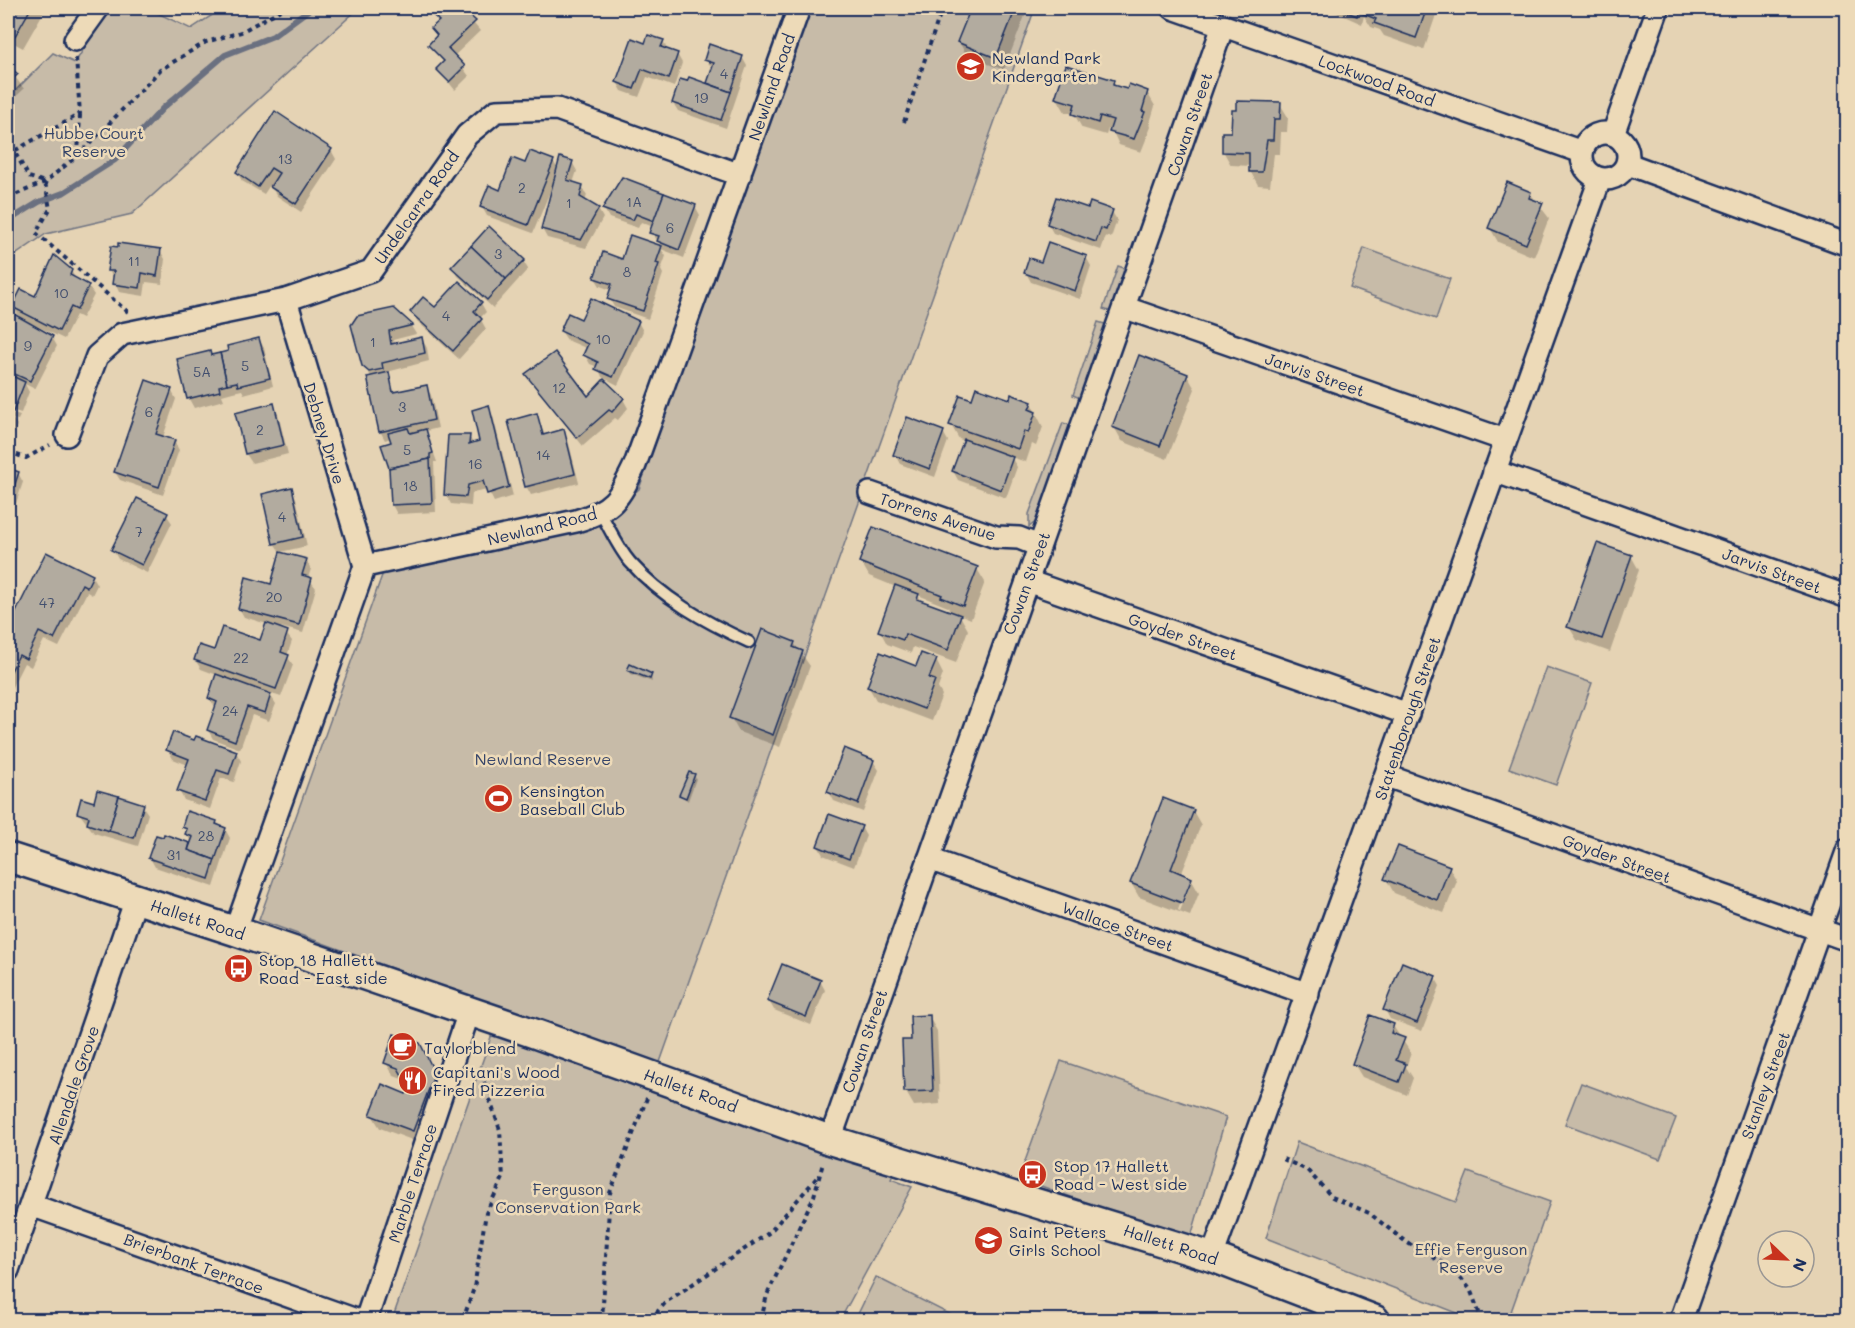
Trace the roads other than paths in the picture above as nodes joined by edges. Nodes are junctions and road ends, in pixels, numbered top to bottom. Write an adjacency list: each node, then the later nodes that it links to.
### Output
1 (98, 8): 6 (street)
2 (798, 8): 10 (street, Newland Road)
3 (1173, 8): 5 (street, Lockwood Road)
4 (1658, 8): 7 (street)
5 (1223, 26): 8 (street, Lockwood Road); 14 (street, Cowan Street)
6 (75, 40)
7 (1613, 134): 8 (street); 9 (street)
8 (1582, 152): 11 (street)
9 (1628, 164): 11 (street); 12 (street)
10 (740, 175): 13 (street, Undelcarra Road); 19 (street, Newland Road)
11 (1600, 179): 16 (street, Statenborough Street)
12 (1848, 244)
13 (286, 300): 15 (street, Undelcarra Road); 21 (street, Debney Drive)
14 (1126, 308): 16 (street, Jarvis Street); 20 (street, Cowan Street)
15 (67, 435)
16 (1505, 440): 17 (street, Statenborough Street)
17 (1494, 471): 23 (street, Jarvis Street); 25 (street, Statenborough Street)
18 (870, 493): 20 (street, Torrens Avenue)
19 (601, 514): 21 (street, Newland Road); 24 (lane)
20 (1039, 546): 22 (street, Cowan Street)
21 (365, 566): 32 (street)
22 (1027, 581): 25 (street, Goyder Street); 29 (street, Cowan Street)
23 (1848, 597)
24 (749, 642)
25 (1408, 714): 26 (street, Statenborough Street)
26 (1387, 776): 31 (street, Goyder Street); 34 (street, Statenborough Street)
27 (1848, 849): 31 (street, Stanley Street)
28 (8, 857): 30 (main road, Hallett Road)
29 (929, 859): 34 (street, Wallace Street); 36 (street, Cowan Street)
30 (136, 899): 32 (main road, Hallett Road); 37 (street, Allendale Grove)
31 (1820, 930): 33 (street, Goyder Street); 43 (street, Stanley Street)
32 (235, 931): 35 (main road, Hallett Road)
33 (1848, 940)
34 (1308, 994): 38 (street, Statenborough Street)
35 (469, 1012): 36 (main road, Hallett Road); 41 (street, Marble Terrace)
36 (830, 1140): 38 (main road, Hallett Road)
37 (31, 1205): 39 (street, Allendale Grove); 40 (street, Brierbank Terrace)
38 (1212, 1257): 42 (main road, Hallett Road)
39 (8, 1270)
40 (356, 1320)
41 (366, 1320)
42 (1375, 1320)
43 (1682, 1320)

